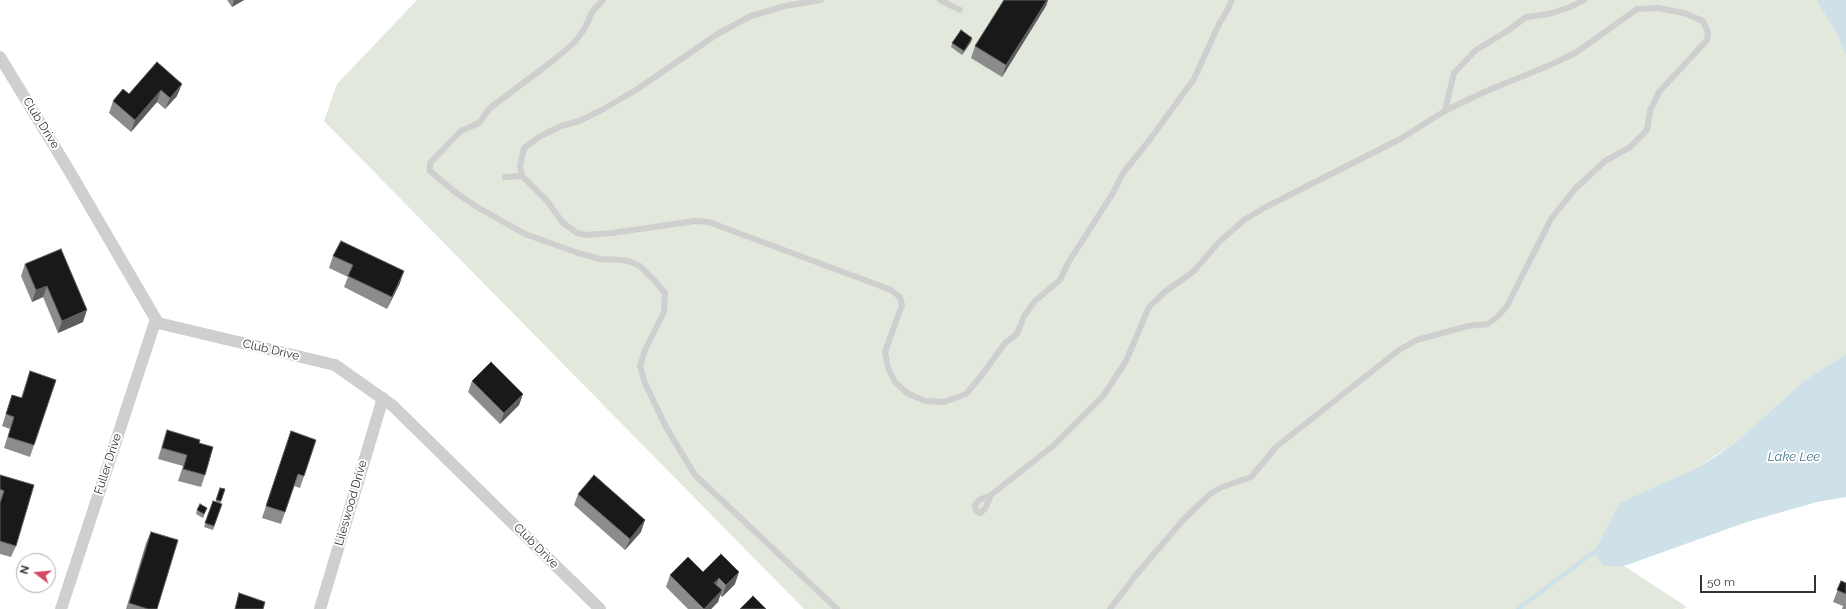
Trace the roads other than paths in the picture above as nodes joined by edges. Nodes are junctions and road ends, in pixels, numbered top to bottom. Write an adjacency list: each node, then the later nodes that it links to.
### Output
1 (603, 0): 17 (lane)
2 (821, 0): 9 (lane)
3 (940, 0): 6 (lane)
4 (1232, 0): 9 (lane)
5 (1584, 0): 8 (lane)
6 (960, 10)
7 (0, 57): 11 (street, Club Drive)
8 (1445, 111): 13 (lane); 18 (lane)
9 (522, 176): 10 (lane)
10 (505, 177)
11 (156, 319): 12 (street, Club Drive); 14 (street, Fuller Drive)
12 (383, 398): 15 (street, Lileswood Drive); 16 (street, Club Drive)
13 (990, 495)
14 (61, 609)
15 (320, 609)
16 (600, 609)
17 (837, 609)
18 (1110, 609)

